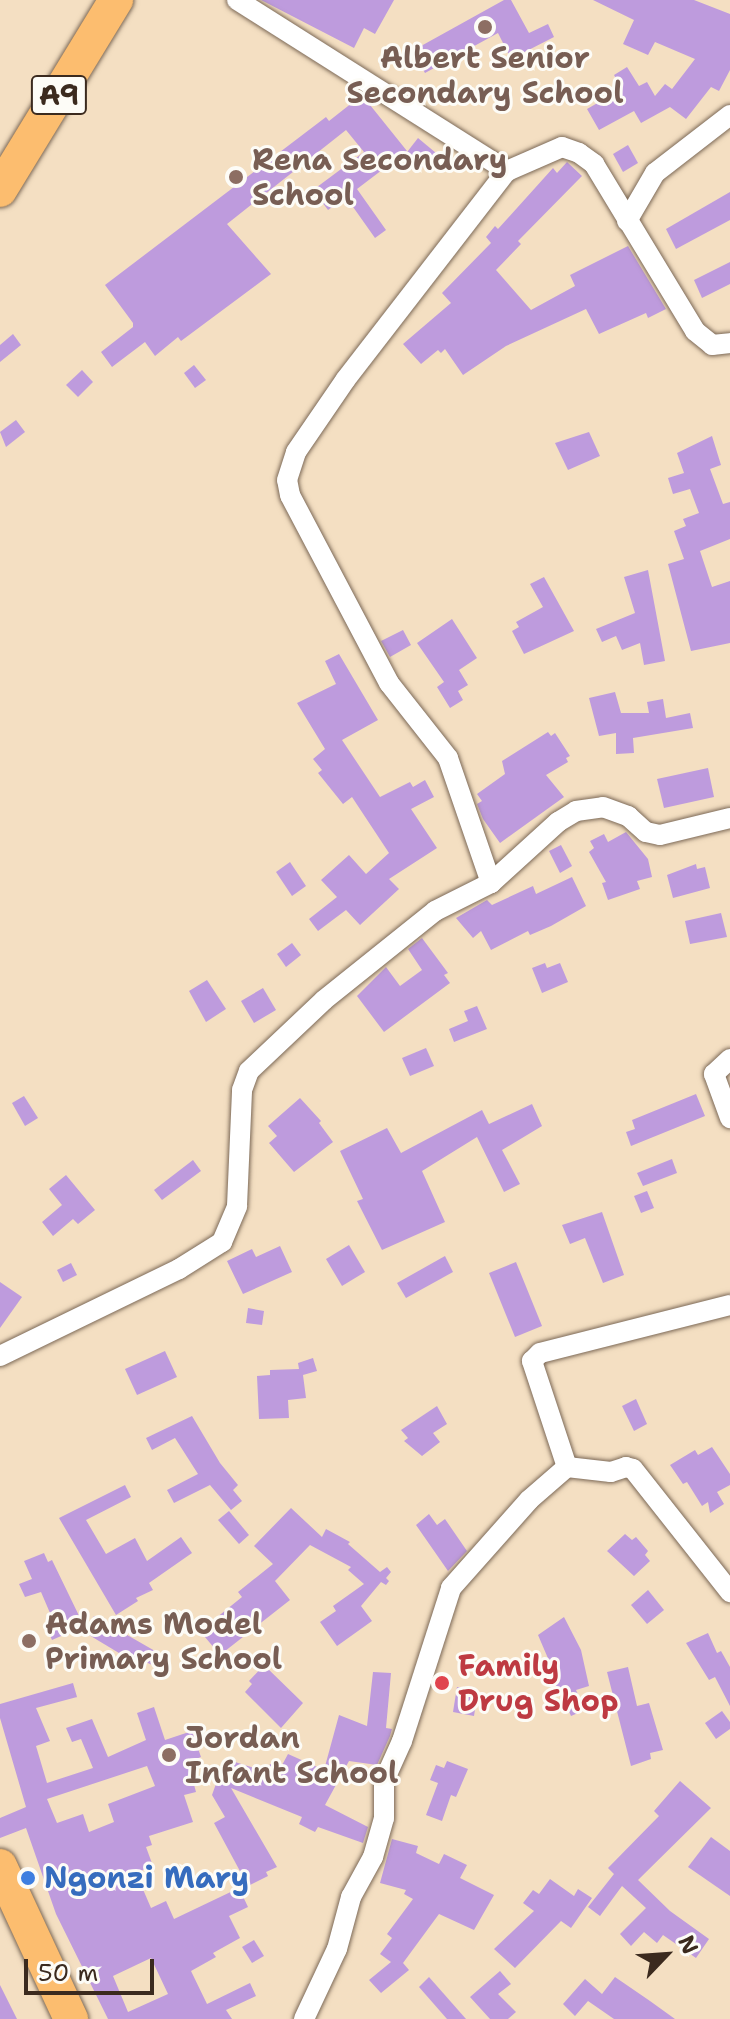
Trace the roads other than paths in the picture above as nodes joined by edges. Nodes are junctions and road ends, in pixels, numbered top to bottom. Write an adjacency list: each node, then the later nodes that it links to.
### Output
1 (116, 0): 5 (main road, A9)
2 (237, 0): 4 (street)
3 (730, 115): 6 (street)
4 (507, 171): 6 (street); 9 (street)
5 (0, 190)
6 (627, 221): 7 (street)
7 (730, 343)
8 (730, 818): 9 (street)
9 (491, 883): 13 (street)
10 (730, 1059): 11 (street)
11 (730, 1118)
12 (730, 1305): 14 (street)
13 (0, 1356)
14 (567, 1467): 15 (street); 18 (street)
15 (730, 1592)
16 (0, 1866): 17 (main road)
17 (71, 2019)
18 (304, 2019)

